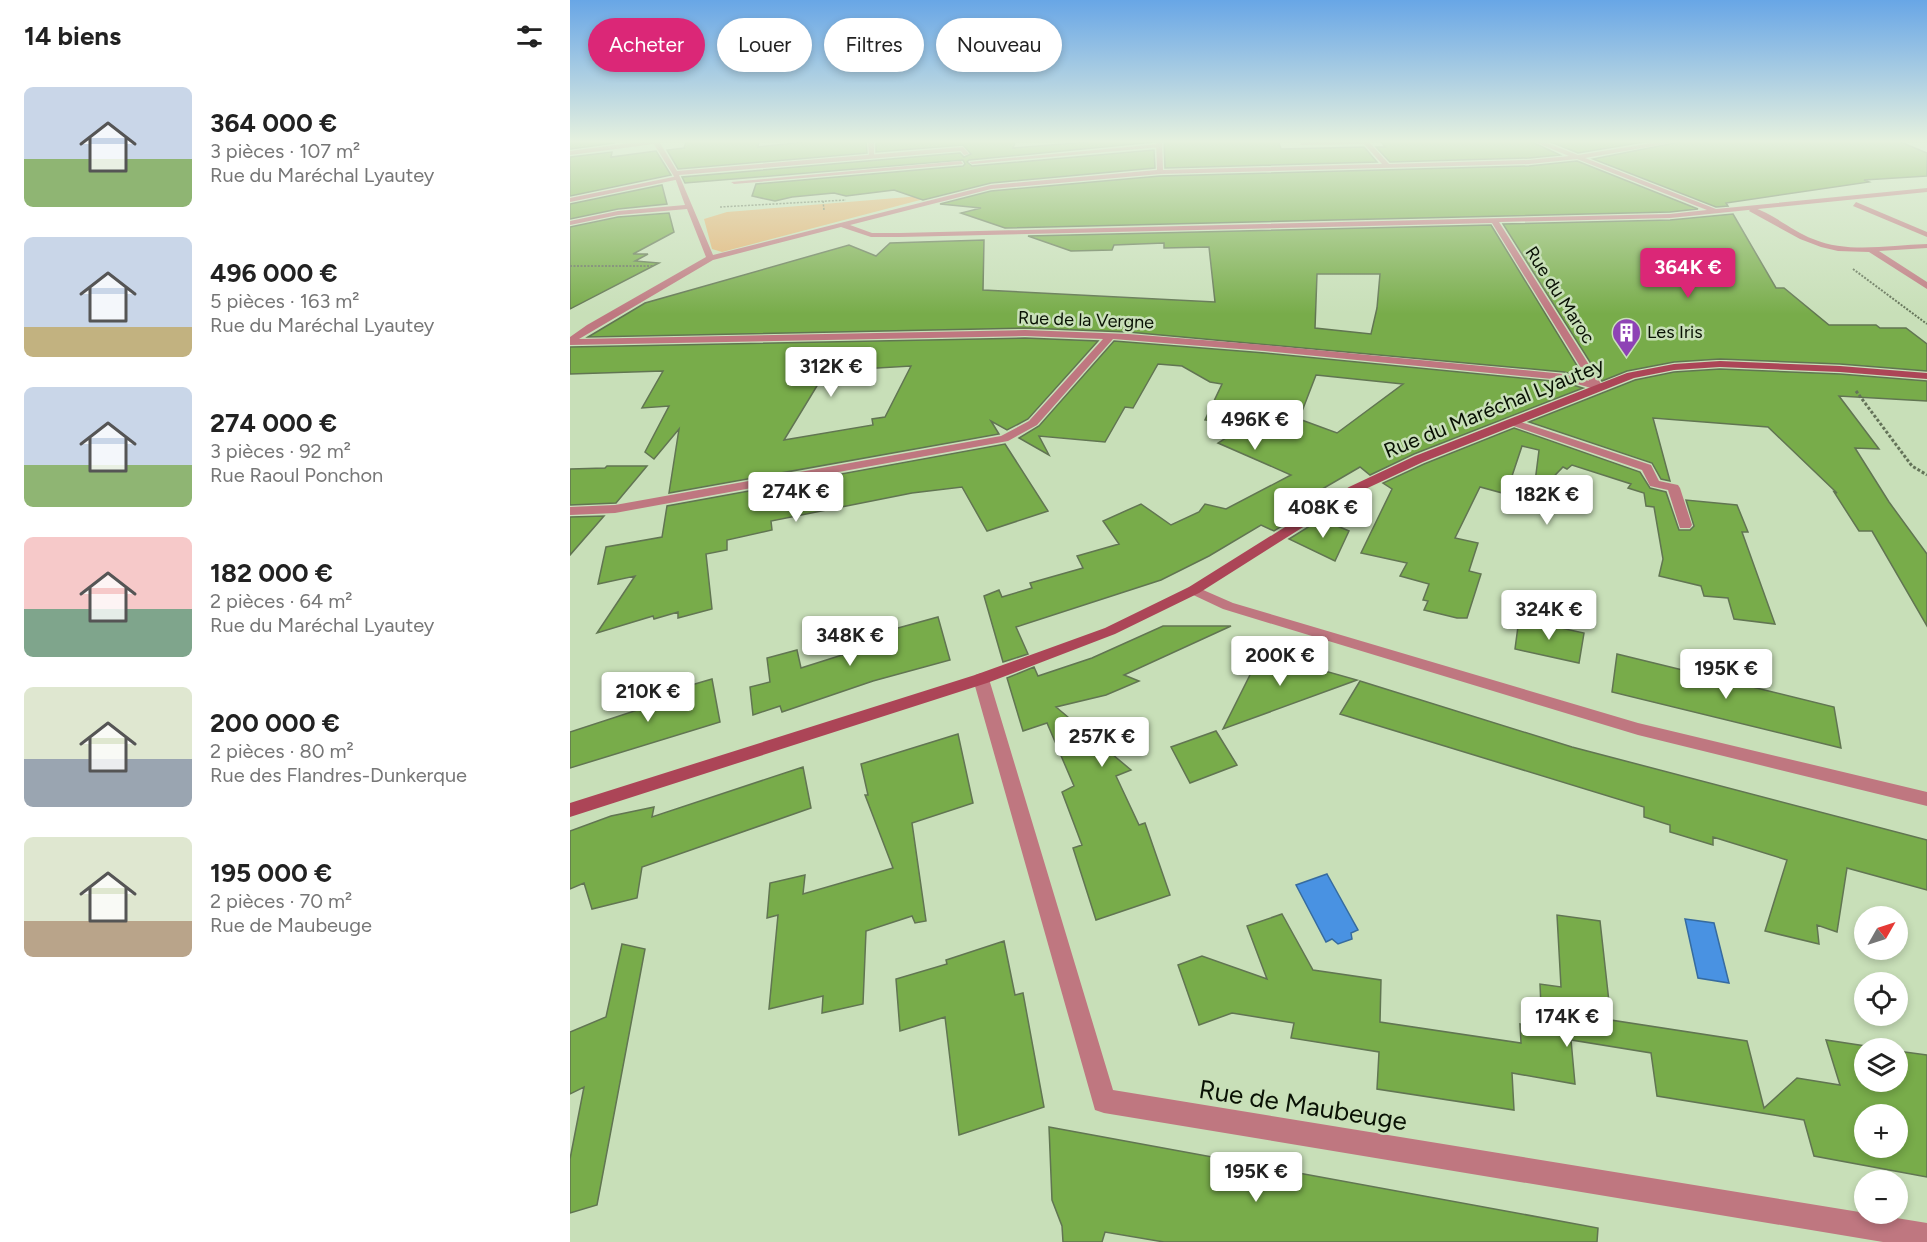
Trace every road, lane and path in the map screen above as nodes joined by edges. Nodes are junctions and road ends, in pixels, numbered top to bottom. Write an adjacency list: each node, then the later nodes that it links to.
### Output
1 (685, 198): 7 (street)
2 (946, 198): 13 (street)
3 (1682, 198): 10 (street)
4 (1857, 198): 9 (street)
5 (846, 200): 8 (path)
6 (1856, 204): 14 (street)
7 (688, 207): 12 (street); 17 (street)
8 (720, 207)
9 (1752, 210): 10 (street); 16 (street)
10 (1719, 212): 11 (street)
11 (1494, 220): 13 (street); 25 (street, Rue du Maroc)
12 (570, 223)
13 (840, 224): 17 (street)
14 (1927, 235)
15 (1927, 246): 16 (street)
16 (1869, 248): 20 (street)
17 (710, 258): 19 (street)
18 (570, 266): 19 (path)
19 (690, 269): 22 (street)
20 (1927, 286)
21 (1110, 337): 22 (street, Rue de la Vergne); 25 (street, Rue de la Vergne); 28 (street)
22 (570, 342)
23 (1839, 369): 24 (main road, Rue du Maréchal Lyautey); 25 (main road, Rue du Maréchal Lyautey); 27 (path)
24 (1927, 376)
25 (1598, 387): 26 (main road, Rue du Maréchal Lyautey)
26 (1512, 422): 29 (street); 30 (main road, Rue du Maréchal Lyautey)
27 (1927, 475)
28 (570, 511)
29 (1685, 525)
30 (1194, 591): 31 (main road, Rue du Maréchal Lyautey); 32 (street)
31 (981, 679): 33 (main road, Rue du Maréchal Lyautey); 34 (street, Rue de Maubeuge)
32 (1927, 799)
33 (570, 810)
34 (1927, 1236)

